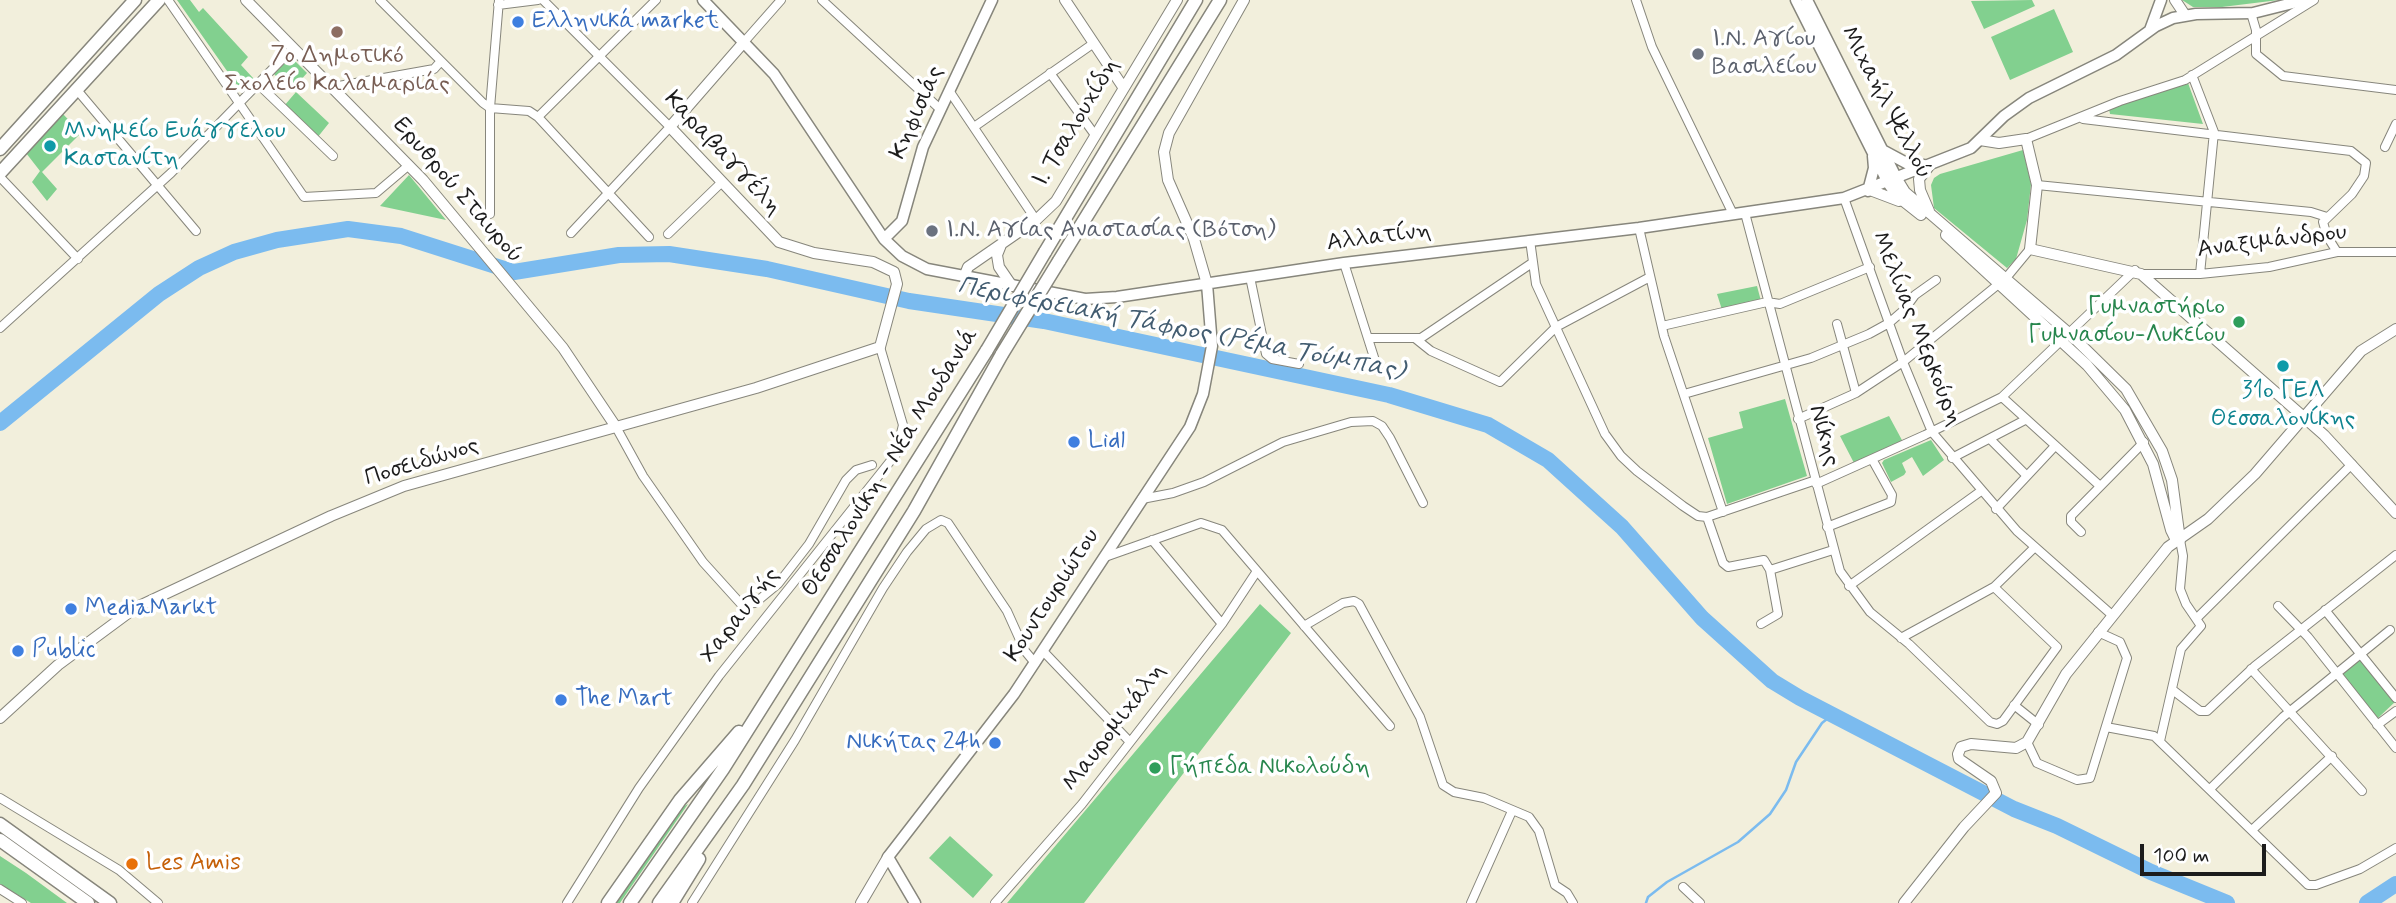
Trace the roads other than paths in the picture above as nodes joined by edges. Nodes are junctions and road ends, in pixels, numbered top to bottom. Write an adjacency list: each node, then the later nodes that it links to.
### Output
1 (135, 0): 55 (main road)
2 (159, 0): 39 (main road)
3 (168, 0): 42 (street)
4 (246, 0): 31 (street, Ερυθρού Σταυρού)
5 (380, 0): 33 (street)
6 (540, 0): 24 (street); 32 (street, Καραβαγγέλη)
7 (656, 0): 32 (street)
8 (703, 0): 29 (main road, Αλλατίνη)
9 (781, 0): 29 (street)
10 (822, 0): 44 (street)
11 (992, 0): 41 (main road, Κηφισιάς)
12 (1066, 0): 30 (street)
13 (1177, 0): 38 (street, Ι. Τσαλουχίδη)
14 (1196, 0): 171 (main road, Θεσσαλονίκη - Νέα Μουδανιά, bridge)
15 (1220, 0): 191 (main road, Θεσσαλονίκη - Νέα Μουδανιά, bridge)
16 (1244, 0): 98 (street)
17 (1636, 0): 72 (street)
18 (1796, 0): 56 (main road, Μιχαήλ Ψελλού)
19 (1807, 0): 56 (main road, Μιχαήλ Ψελλού)
20 (2161, 0): 27 (main road)
21 (2175, 0): 26 (street)
22 (2305, 0): 25 (main road)
23 (2314, 0): 28 (street)
24 (498, 2): 43 (street)
25 (2250, 13): 26 (main road); 28 (street)
26 (2185, 15): 27 (main road)
27 (2150, 30): 53 (main road)
28 (2255, 38): 35 (street); 40 (street)
29 (744, 42): 48 (street); 81 (main road, Αλλατίνη)
30 (1094, 44): 34 (street); 38 (street)
31 (293, 48): 36 (street); 37 (street, Ερυθρού Σταυρού)
32 (599, 58): 45 (street); 48 (street, Καραβαγγέλη)
33 (440, 61): 37 (street); 43 (street)
34 (1050, 73): 49 (street); 51 (street)
35 (2192, 75): 46 (street); 50 (street)
36 (258, 85): 42 (street); 57 (street)
37 (333, 87): 58 (street, Ερυθρού Σταυρού)
38 (1123, 87): 51 (street, Ι. Τσαλουχίδη)
39 (77, 89): 60 (main road); 64 (street)
40 (2396, 90)
41 (950, 92): 44 (main road, Κηφισιάς); 49 (street)
42 (241, 102): 58 (street); 64 (street)
43 (490, 108): 45 (street); 71 (street)
44 (940, 109): 81 (main road, Κηφισιάς)
45 (538, 117): 66 (street)
46 (2083, 119): 50 (street); 52 (street)
47 (2396, 124): 54 (street)
48 (670, 127): 62 (street, Καραβαγγέλη); 66 (street)
49 (974, 127): 75 (street)
50 (2214, 134): 69 (street); 73 (street)
51 (1095, 135): 75 (street, Ι. Τσαλουχίδη)
52 (2026, 139): 53 (street); 63 (street)
53 (1980, 141): 59 (main road, Αλλατίνη)
54 (2385, 147)
55 (0, 149)
56 (1877, 150): 59 (main road); 61 (main road, Μιχαήλ Ψελλού); 65 (main road)
57 (333, 156)
58 (409, 165): 122 (street, Ερυθρού Σταυρού)
59 (1930, 165): 61 (main road, Αλλατίνη); 74 (street)
60 (0, 175): 87 (street)
61 (1893, 181): 65 (main road, Αλλατίνη); 68 (street, Μιχαήλ Ψελλού); 74 (street, Μιχαήλ Ψελλού)
62 (722, 182): 79 (street); 111 (street, Καραβαγγέλη)
63 (2038, 185): 69 (street); 84 (street)
64 (156, 187): 77 (street); 87 (street)
65 (1869, 190): 67 (main road, Αλλατίνη); 68 (street)
66 (607, 193): 78 (street); 80 (street)
67 (1844, 198): 70 (main road, Αλλατίνη); 90 (street, Μελίνας Μερκούρη)
68 (1906, 203): 97 (street, Μιχαήλ Ψελλού)
69 (2207, 203): 73 (street); 92 (street)
70 (1745, 213): 72 (main road, Αλλατίνη); 100 (street, Νίκης)
71 (490, 214)
72 (1733, 214): 76 (main road, Αλλατίνη)
73 (2327, 217): 85 (street)
74 (1933, 218): 97 (street, Μιχαήλ Ψελλού)
75 (1036, 220): 83 (street, Ι. Τσαλουχίδη)
76 (1639, 229): 82 (main road, Αλλατίνη); 95 (street)
77 (196, 231)
78 (570, 233)
79 (668, 234)
80 (649, 237)
81 (884, 239): 93 (main road, Αλλατίνη)
82 (1530, 240): 88 (main road, Αλλατίνη); 89 (street)
83 (1004, 243): 93 (street, Ι. Τσαλουχίδη); 99 (street)
84 (2030, 249): 91 (street, Αναξιμάνδρου); 97 (street)
85 (2337, 252): 86 (street, Αναξιμάνδρου); 92 (street, Αναξιμάνδρου)
86 (2396, 252)
87 (78, 259): 101 (street)
88 (1344, 263): 94 (main road, Αλλατίνη); 107 (street)
89 (1532, 263): 105 (street); 109 (street)
90 (1870, 267): 100 (street); 102 (street, Μελίνας Μερκούρη)
91 (2138, 272): 92 (street, Αναξιμάνδρου); 108 (street); 119 (street)
92 (2200, 274)
93 (964, 277): 99 (main road, Αλλατίνη)
94 (1250, 277): 98 (main road, Αλλατίνη); 113 (street)
95 (1650, 278): 104 (street); 105 (street)
96 (1936, 280): 102 (street)
97 (2002, 281): 108 (street, Μιχαήλ Ψελλού); 112 (street)
98 (1207, 284): 99 (main road, Αλλατίνη); 135 (main road, Κουντουριώτου)
99 (1012, 286)
100 (1767, 302): 104 (street); 114 (street, Νίκης)
101 (2, 323)
102 (1889, 323): 110 (street); 112 (street, Μελίνας Μερκούρη)
103 (1837, 324): 110 (street)
104 (1662, 326): 117 (street)
105 (1556, 327): 109 (street); 140 (street)
106 (2396, 329): 119 (street)
107 (1368, 338): 109 (street); 115 (street)
108 (2066, 338): 118 (street); 125 (street, Μιχαήλ Ψελλού); 144 (street, Μιχαήλ Ψελλού)
109 (1416, 340)
110 (1842, 346): 114 (street); 116 (street)
111 (880, 347): 122 (street, Ποσειδώνος); 201 (street, Χαραυγής)
112 (1903, 362): 116 (street); 123 (street, Μελίνας Μερκούρη)
113 (1299, 364)
114 (1784, 366): 117 (street); 120 (street, Νίκης)
115 (1378, 370)
116 (1856, 393): 120 (street)
117 (1684, 394): 138 (street)
118 (2001, 397): 121 (street); 123 (street)
119 (2304, 417): 129 (street); 144 (street)
120 (1798, 419): 132 (street, Νίκης)
121 (2025, 420): 124 (street); 126 (street)
122 (616, 427): 130 (street); 175 (street, Ποσειδώνος)
123 (1932, 432): 127 (street, Μελίνας Μερκούρη); 128 (street)
124 (1990, 439): 127 (street); 131 (street)
125 (2144, 442): 133 (street); 144 (street, Μιχαήλ Ψελλού)
126 (2055, 446): 131 (street); 133 (street)
127 (1952, 458): 134 (street, Μελίνας Μερκούρη)
128 (1872, 459): 132 (street); 141 (street)
129 (2352, 464): 139 (street); 156 (street)
130 (872, 465)
131 (2027, 476): 137 (street)
132 (1816, 482): 138 (street); 141 (street, Νίκης)
133 (2100, 486): 142 (street)
134 (1981, 491): 137 (street, Μελίνας Μερκούρη); 151 (street)
135 (1142, 499): 136 (street); 148 (main road, Κουντουριώτου)
136 (1423, 503)
137 (1996, 509): 145 (street, Μελίνας Μερκούρη)
138 (1723, 512): 140 (street)
139 (2396, 513)
140 (1707, 517): 149 (street)
141 (1827, 527): 146 (street, Νίκης)
142 (2081, 531)
143 (1152, 540): 148 (street); 150 (street); 157 (street)
144 (2180, 540): 155 (street); 156 (street, Μιχαήλ Ψελλού)
145 (2034, 548): 152 (street); 155 (street, Μελίνας Μερκούρη)
146 (1833, 550): 149 (street); 151 (street, Νίκης)
147 (2396, 555): 154 (street)
148 (1105, 557): 164 (main road, Κουντουριώτου)
149 (1770, 570): 158 (street)
150 (1257, 571): 157 (street, Μαυρομιχάλη); 159 (street)
151 (1849, 586): 163 (street, Νίκης)
152 (1994, 587): 163 (street); 172 (street)
153 (2277, 606): 160 (street)
154 (2325, 610): 160 (street); 165 (street)
155 (2112, 615): 162 (street)
156 (2197, 618): 169 (street)
157 (1222, 624): 180 (street, Μαυρομιχάλη)
158 (1761, 624)
159 (1304, 626): 178 (street); 188 (street)
160 (2300, 630): 167 (street); 168 (street)
161 (2390, 630): 165 (street)
162 (2098, 632): 176 (street); 179 (street)
163 (1901, 638): 172 (street, Νίκης)
164 (1043, 651): 166 (main road, Κουντουριώτου); 180 (street)
165 (2360, 653): 168 (street); 170 (street)
166 (1035, 663): 194 (main road, Κουντουριώτου); 206 (street)
167 (2251, 669): 169 (street); 173 (street)
168 (2335, 673): 173 (street); 177 (street)
169 (2174, 691): 181 (street)
170 (2396, 698)
171 (766, 699): 202 (main road); 203 (main road, Θεσσαλονίκη - Νέα Μουδανιά)
172 (2014, 705): 176 (street)
173 (2290, 710): 184 (street); 185 (street)
174 (2396, 711): 177 (street)
175 (0, 718)
176 (2039, 725): 182 (street)
177 (2377, 725): 183 (street)
178 (1390, 726)
179 (2106, 727): 181 (street); 182 (street)
180 (1129, 741): 209 (street, Μαυρομιχάλη)
181 (2160, 741): 185 (street)
182 (2027, 742): 213 (street)
183 (2396, 748)
184 (2332, 757): 186 (street); 190 (street)
185 (2210, 789): 190 (street)
186 (2362, 791)
187 (0, 798): 200 (street)
188 (1512, 811): 210 (street); 211 (street)
189 (0, 824): 199 (main road)
190 (2252, 830): 193 (street)
191 (710, 833): 204 (main road, Θεσσαλονίκη - Νέα Μουδανιά); 205 (main road)
192 (0, 840): 198 (main road)
193 (2396, 848)
194 (888, 857): 207 (street, Κουντουριώτου); 208 (main road)
195 (1682, 887): 212 (street)
196 (0, 889): 197 (street)
197 (22, 903)
198 (88, 903)
199 (110, 903)
200 (158, 903)
201 (567, 903)
202 (608, 903)
203 (630, 903)
204 (659, 903)
205 (673, 903)
206 (692, 903)
207 (861, 903)
208 (915, 903)
209 (995, 903)
210 (1471, 903)
211 (1573, 903)
212 (1700, 903)
213 (1904, 903)

